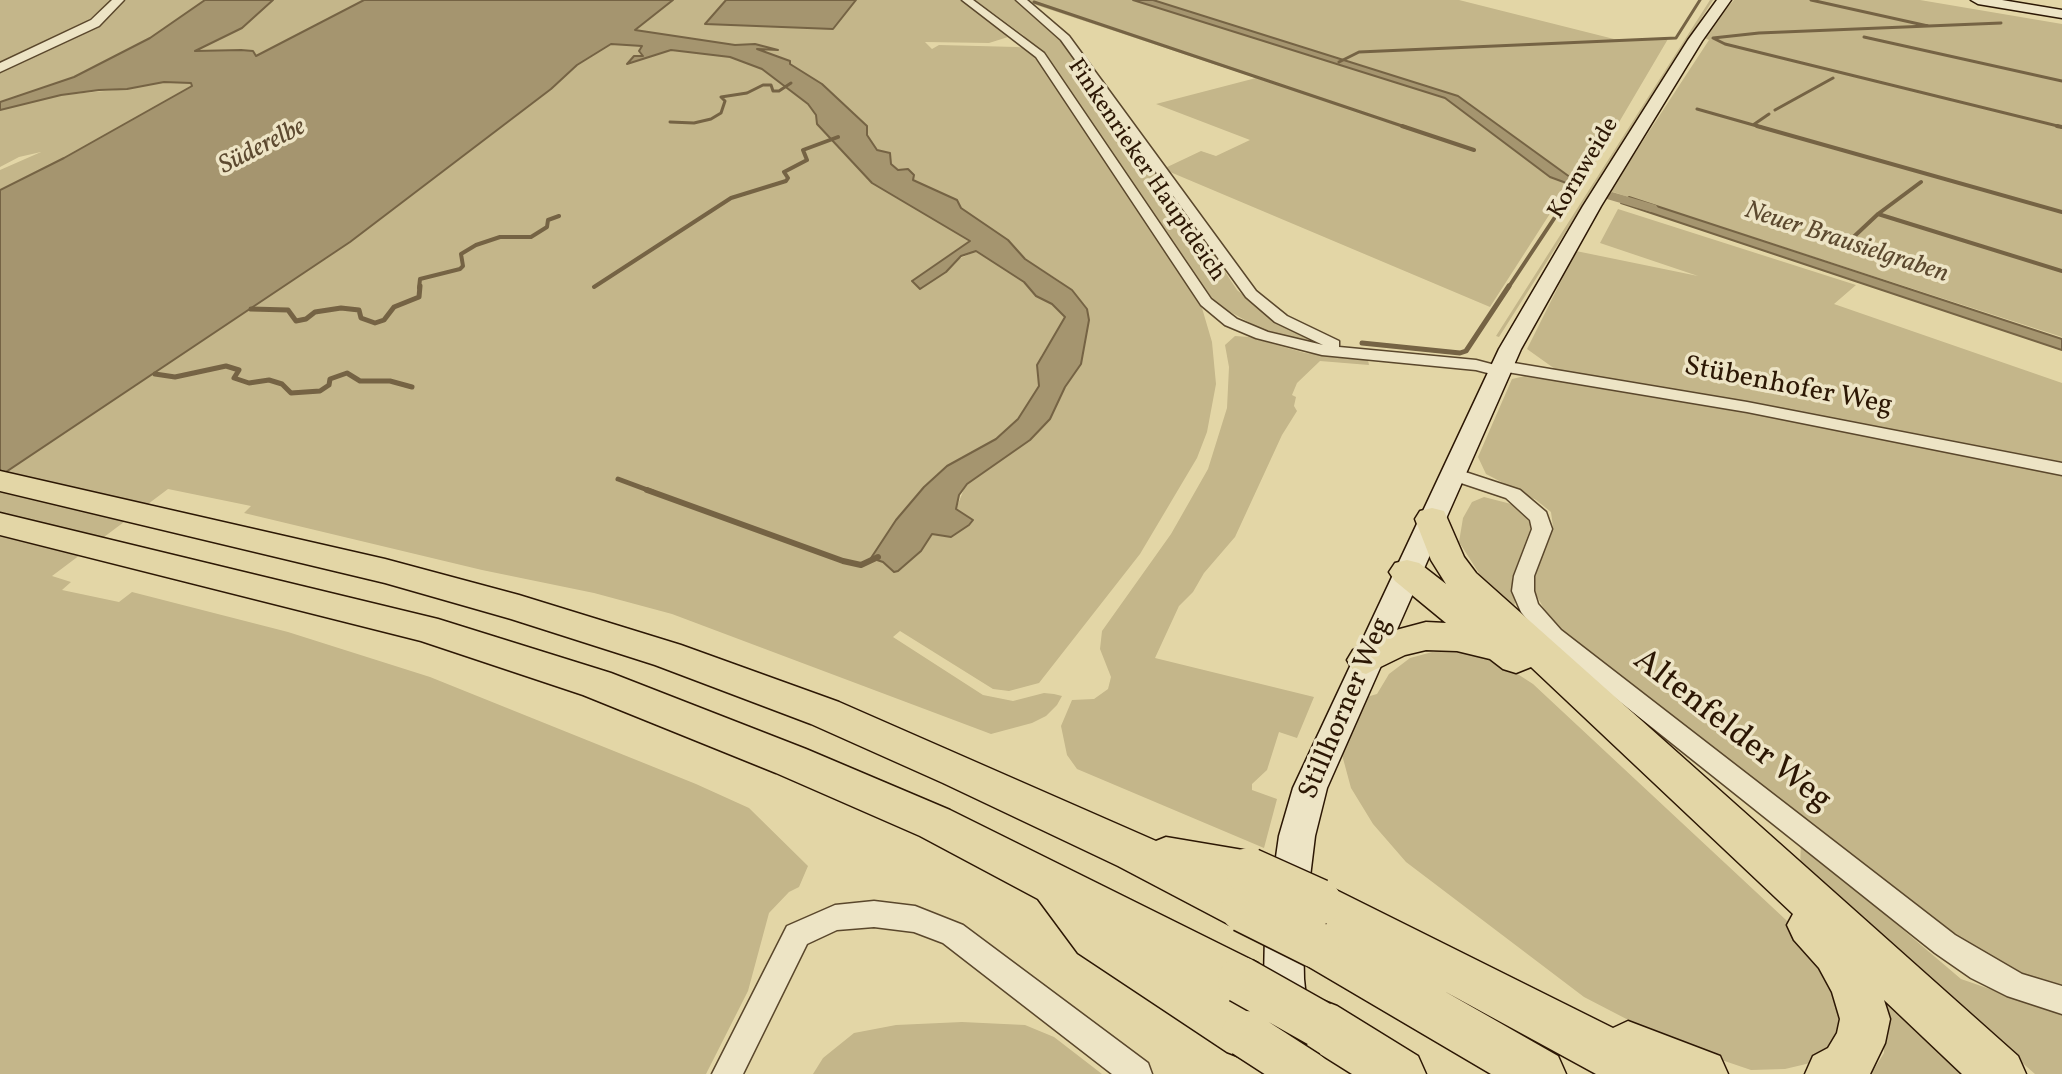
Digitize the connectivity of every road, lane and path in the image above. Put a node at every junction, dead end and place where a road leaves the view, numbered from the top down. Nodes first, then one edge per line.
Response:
1 (118, 0) edge
2 (967, 0) edge
3 (1021, 0) edge
4 (1978, 0) edge
5 (2008, 0) edge
6 (1721, 1) edge
7 (2062, 11) edge
8 (0, 68) edge
9 (1346, 353) junction
10 (1501, 368) junction
11 (2062, 469) edge
12 (1453, 474) junction
13 (0, 481) edge
14 (1432, 519) junction
15 (0, 524) edge
16 (1407, 572) junction
17 (1463, 582) junction
18 (1504, 649) junction
19 (1366, 660) junction
20 (1049, 880) junction
21 (1317, 924) junction
22 (2062, 1000) edge
23 (1528, 1009) junction
24 (727, 1074) edge
25 (1137, 1074) edge
26 (1293, 1074) edge
27 (1307, 1074) edge
28 (1400, 1074) edge
29 (1540, 1074) edge
30 (1647, 1074) edge
31 (1702, 1074) edge
32 (1831, 1074) edge
33 (2000, 1074) edge

1 - 8 street
2 - 9 street, Finkenrieker Hauptdeich
3 - 9 street, Finkenrieker Hauptdeich
4 - 7 main road
5 - 7 main road
6 - 10 main road, Kornweide
9 - 10 street, Finkenrieker Hauptdeich
10 - 11 street, Stübenhofer Weg
10 - 12 main road, Stillhorner Weg
12 - 14 main road, Stillhorner Weg
12 - 22 street, Altenfelder Weg
13 - 21 highway, bridge
14 - 16 main road, Stillhorner Weg
14 - 17 highway
15 - 20 highway
16 - 17 highway
16 - 18 highway
16 - 19 main road, Stillhorner Weg
17 - 33 highway
18 - 19 highway
18 - 32 highway
19 - 26 main road, Stillhorner Weg
20 - 27 highway, bridge
20 - 28 highway, bridge
21 - 23 highway
21 - 29 highway
23 - 30 highway
23 - 31 highway
24 - 25 street

